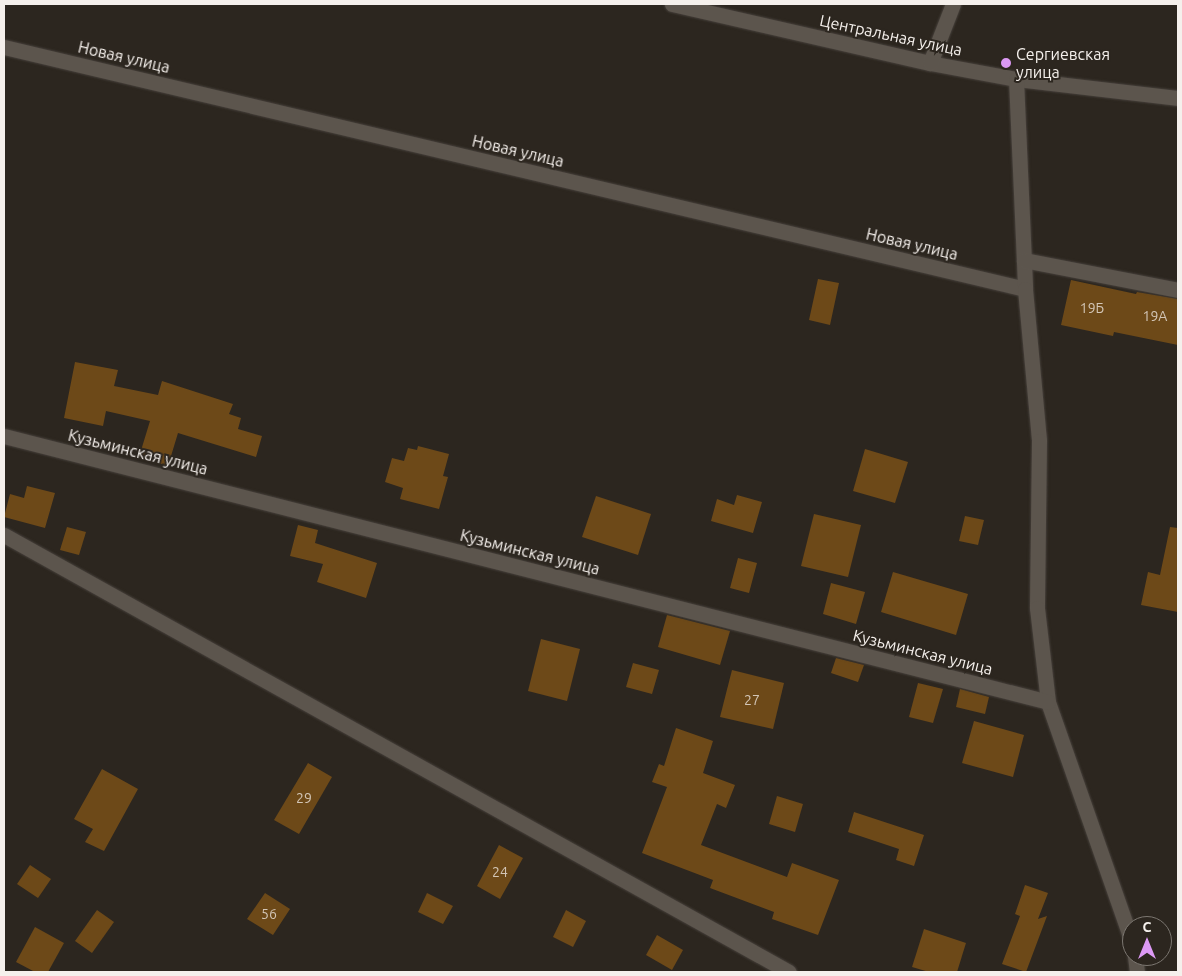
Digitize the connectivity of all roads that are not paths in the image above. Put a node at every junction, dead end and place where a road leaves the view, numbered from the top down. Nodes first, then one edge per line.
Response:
1 (672, 4) edge
2 (953, 4) edge
3 (4, 47) edge
4 (930, 63) junction
5 (1016, 79) junction
6 (1178, 98) edge
7 (1024, 260) junction
8 (1025, 289) junction
9 (1178, 290) edge
10 (4, 436) edge
11 (4, 535) edge
12 (1048, 702) junction
13 (1123, 916) edge
14 (789, 972) edge

1 - 4 street, Центральная улица
2 - 4 street
3 - 8 street, Новая улица
4 - 5 street, Центральная улица
5 - 6 street, Центральная улица
5 - 7 street
7 - 8 street
7 - 9 street
8 - 12 street
10 - 12 street, Кузьминская улица
11 - 14 street
12 - 13 street

